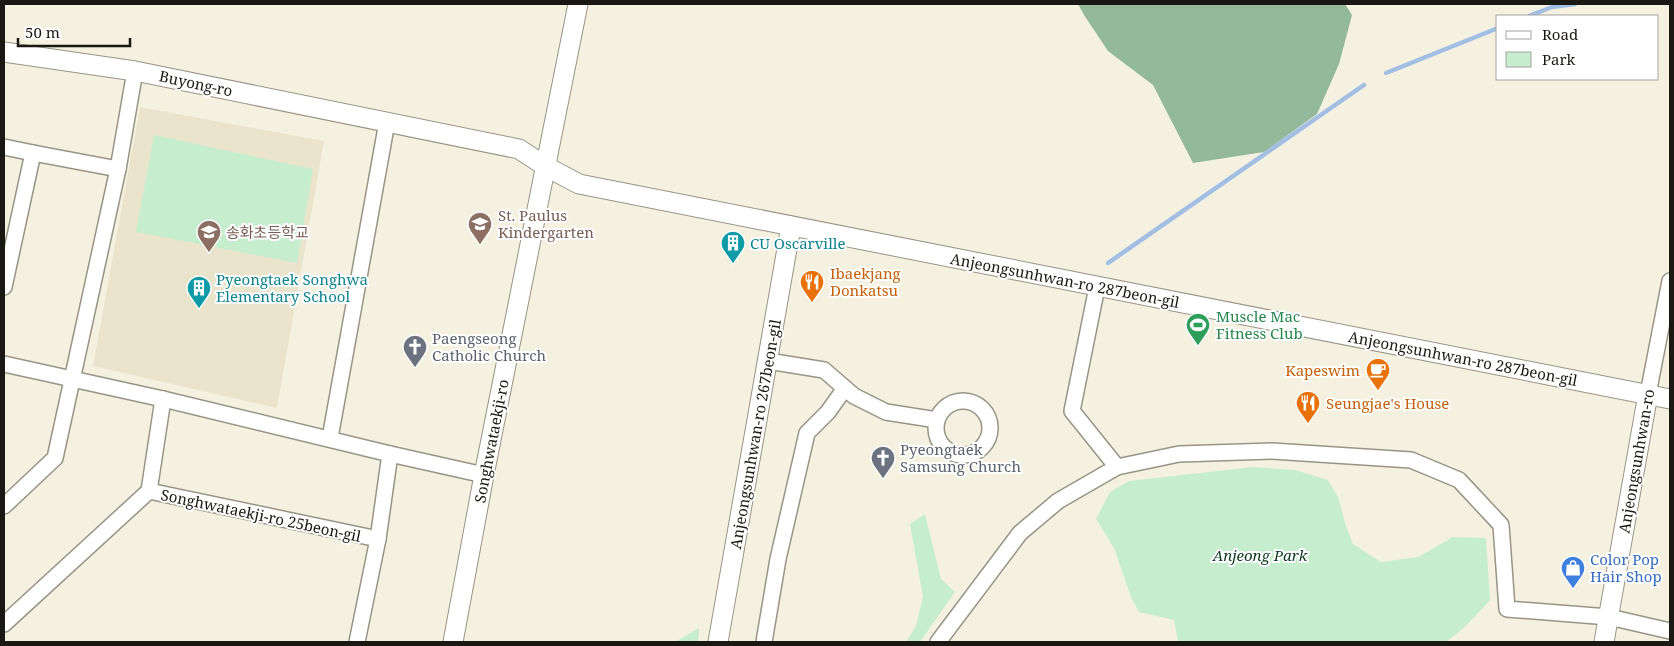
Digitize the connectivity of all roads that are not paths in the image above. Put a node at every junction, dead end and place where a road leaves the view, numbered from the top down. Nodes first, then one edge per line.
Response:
1 (578, 4) edge
2 (4, 52) edge
3 (135, 71) junction
4 (387, 122) junction
5 (4, 147) edge
6 (33, 153) junction
7 (545, 166) junction
8 (118, 169) junction
9 (791, 226) junction
10 (1670, 281) edge
11 (4, 287) edge
12 (1097, 287) junction
13 (768, 361) junction
14 (4, 364) edge
15 (71, 379) junction
16 (845, 388) junction
17 (1648, 394) junction
18 (163, 399) junction
19 (1670, 399) edge
20 (937, 420) dead end
21 (330, 438) junction
22 (390, 454) junction
23 (1117, 467) junction
24 (484, 474) junction
25 (149, 491) junction
26 (4, 506) edge
27 (378, 539) junction
28 (1609, 617) junction
29 (4, 624) edge
30 (1670, 631) edge
31 (357, 642) edge
32 (453, 642) edge
33 (718, 642) edge
34 (764, 642) edge
35 (938, 642) edge
36 (1604, 642) edge

1 - 7 street, Songhwataekji-ro
2 - 3 street, Buyong-ro
3 - 4 street, Buyong-ro
3 - 8 street
4 - 7 street, Buyong-ro
4 - 21 street
5 - 6 street
6 - 8 street
6 - 11 street
7 - 9 street, Anjeongsunhwan-ro 287beon-gil
7 - 24 street, Songhwataekji-ro
8 - 15 street
9 - 12 street, Anjeongsunhwan-ro 287beon-gil
9 - 13 street, Anjeongsunhwan-ro 267beon-gil
10 - 17 street, Anjeongsunhwan-ro
12 - 17 street, Anjeongsunhwan-ro 287beon-gil
12 - 23 street
13 - 16 street
13 - 33 street, Anjeongsunhwan-ro 267beon-gil
14 - 15 street
15 - 18 street
15 - 26 street
16 - 20 street
16 - 34 street
17 - 19 street, Anjeongsunhwan-ro 287beon-gil
17 - 28 street, Anjeongsunhwan-ro
18 - 21 street
18 - 25 street, Songhwataekji-ro 25beon-gil
21 - 22 street
22 - 24 street
22 - 27 street, Songhwataekji-ro 25beon-gil
23 - 28 street
23 - 35 street
24 - 32 street, Songhwataekji-ro
25 - 27 street, Songhwataekji-ro 25beon-gil
25 - 29 street, Songhwataekji-ro 25beon-gil
27 - 31 street
28 - 30 street
28 - 36 street, Anjeongsunhwan-ro

